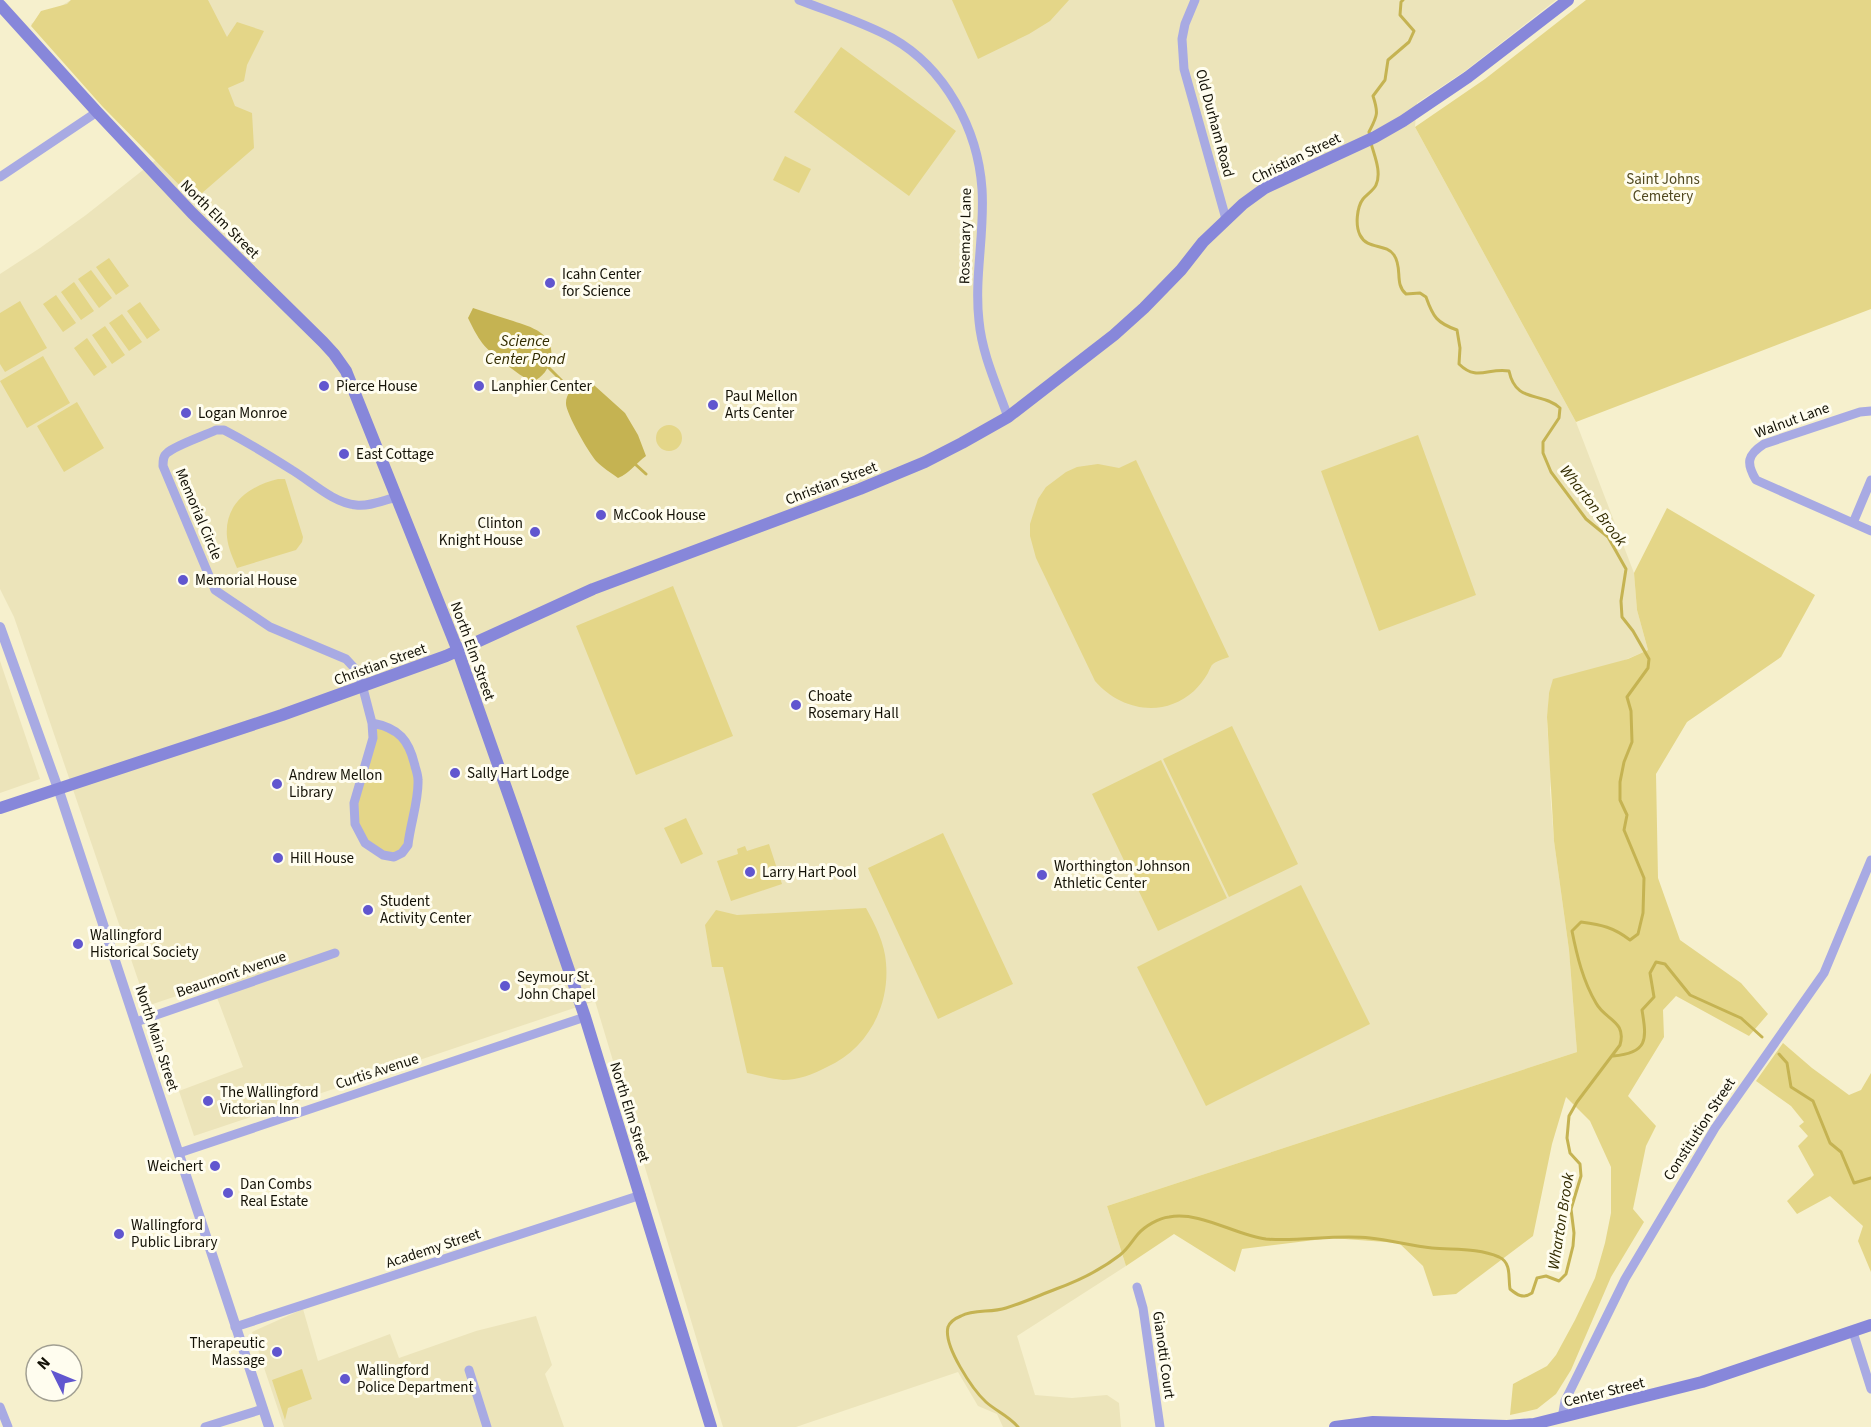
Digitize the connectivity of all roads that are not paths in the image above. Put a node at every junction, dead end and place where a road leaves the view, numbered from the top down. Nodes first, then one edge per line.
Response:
1 (799, 0) edge
2 (1195, 0) edge
3 (1568, 0) edge
4 (0, 5) edge
5 (97, 112) junction
6 (0, 177) edge
7 (1226, 219) junction
8 (1871, 411) edge
9 (1008, 417) junction
10 (1871, 480) edge
11 (397, 496) junction
12 (1853, 523) junction
13 (1871, 531) edge
14 (0, 627) edge
15 (458, 651) junction
16 (363, 686) junction
17 (372, 723) junction
18 (58, 789) junction
19 (0, 808) edge
20 (1871, 860) edge
21 (335, 953) dead end
22 (585, 1017) junction
23 (136, 1022) junction
24 (179, 1153) junction
25 (640, 1195) junction
26 (1137, 1287) dead end
27 (1871, 1325) edge
28 (235, 1327) junction
29 (1853, 1332) junction
30 (469, 1370) dead end
31 (1871, 1389) edge
32 (0, 1407) edge
33 (263, 1409) junction
34 (1562, 1418) junction
35 (1373, 1425) edge
36 (1534, 1425) edge
37 (8, 1427) edge
38 (205, 1427) edge
39 (269, 1427) edge
40 (487, 1427) edge
41 (711, 1427) edge
42 (1160, 1427) edge
43 (1335, 1427) edge

1 - 9 street, Rosemary Lane
2 - 7 street, Old Durham Road
3 - 7 main road, Christian Street
4 - 5 main road, North Elm Street
5 - 6 street
5 - 11 main road, North Elm Street
7 - 9 main road, Christian Street
8 - 12 street, Walnut Lane
9 - 15 main road, Christian Street
10 - 12 street
11 - 15 main road, North Elm Street
11 - 16 street, Memorial Circle
12 - 13 street, Walnut Lane
14 - 18 street, North Main Street
15 - 16 main road, Christian Street
15 - 22 main road, North Elm Street
16 - 17 street
16 - 18 main road, Christian Street
17 - 17 street
18 - 19 main road, Christian Street
18 - 23 street, North Main Street
20 - 34 street, Constitution Street
21 - 23 street, Beaumont Avenue
22 - 24 street, Curtis Avenue
22 - 25 main road, North Elm Street
23 - 24 street, North Main Street
24 - 28 street, North Main Street
25 - 28 street, Academy Street
25 - 41 main road, North Elm Street
26 - 42 street, Gianotti Court
27 - 29 main road, Center Street
28 - 33 street, North Main Street
29 - 31 street
29 - 34 main road, Center Street
30 - 40 street
32 - 37 street
33 - 38 street
33 - 39 street, North Main Street
34 - 36 main road, Center Street
35 - 36 main road, Center Street
35 - 43 main road, Center Street

